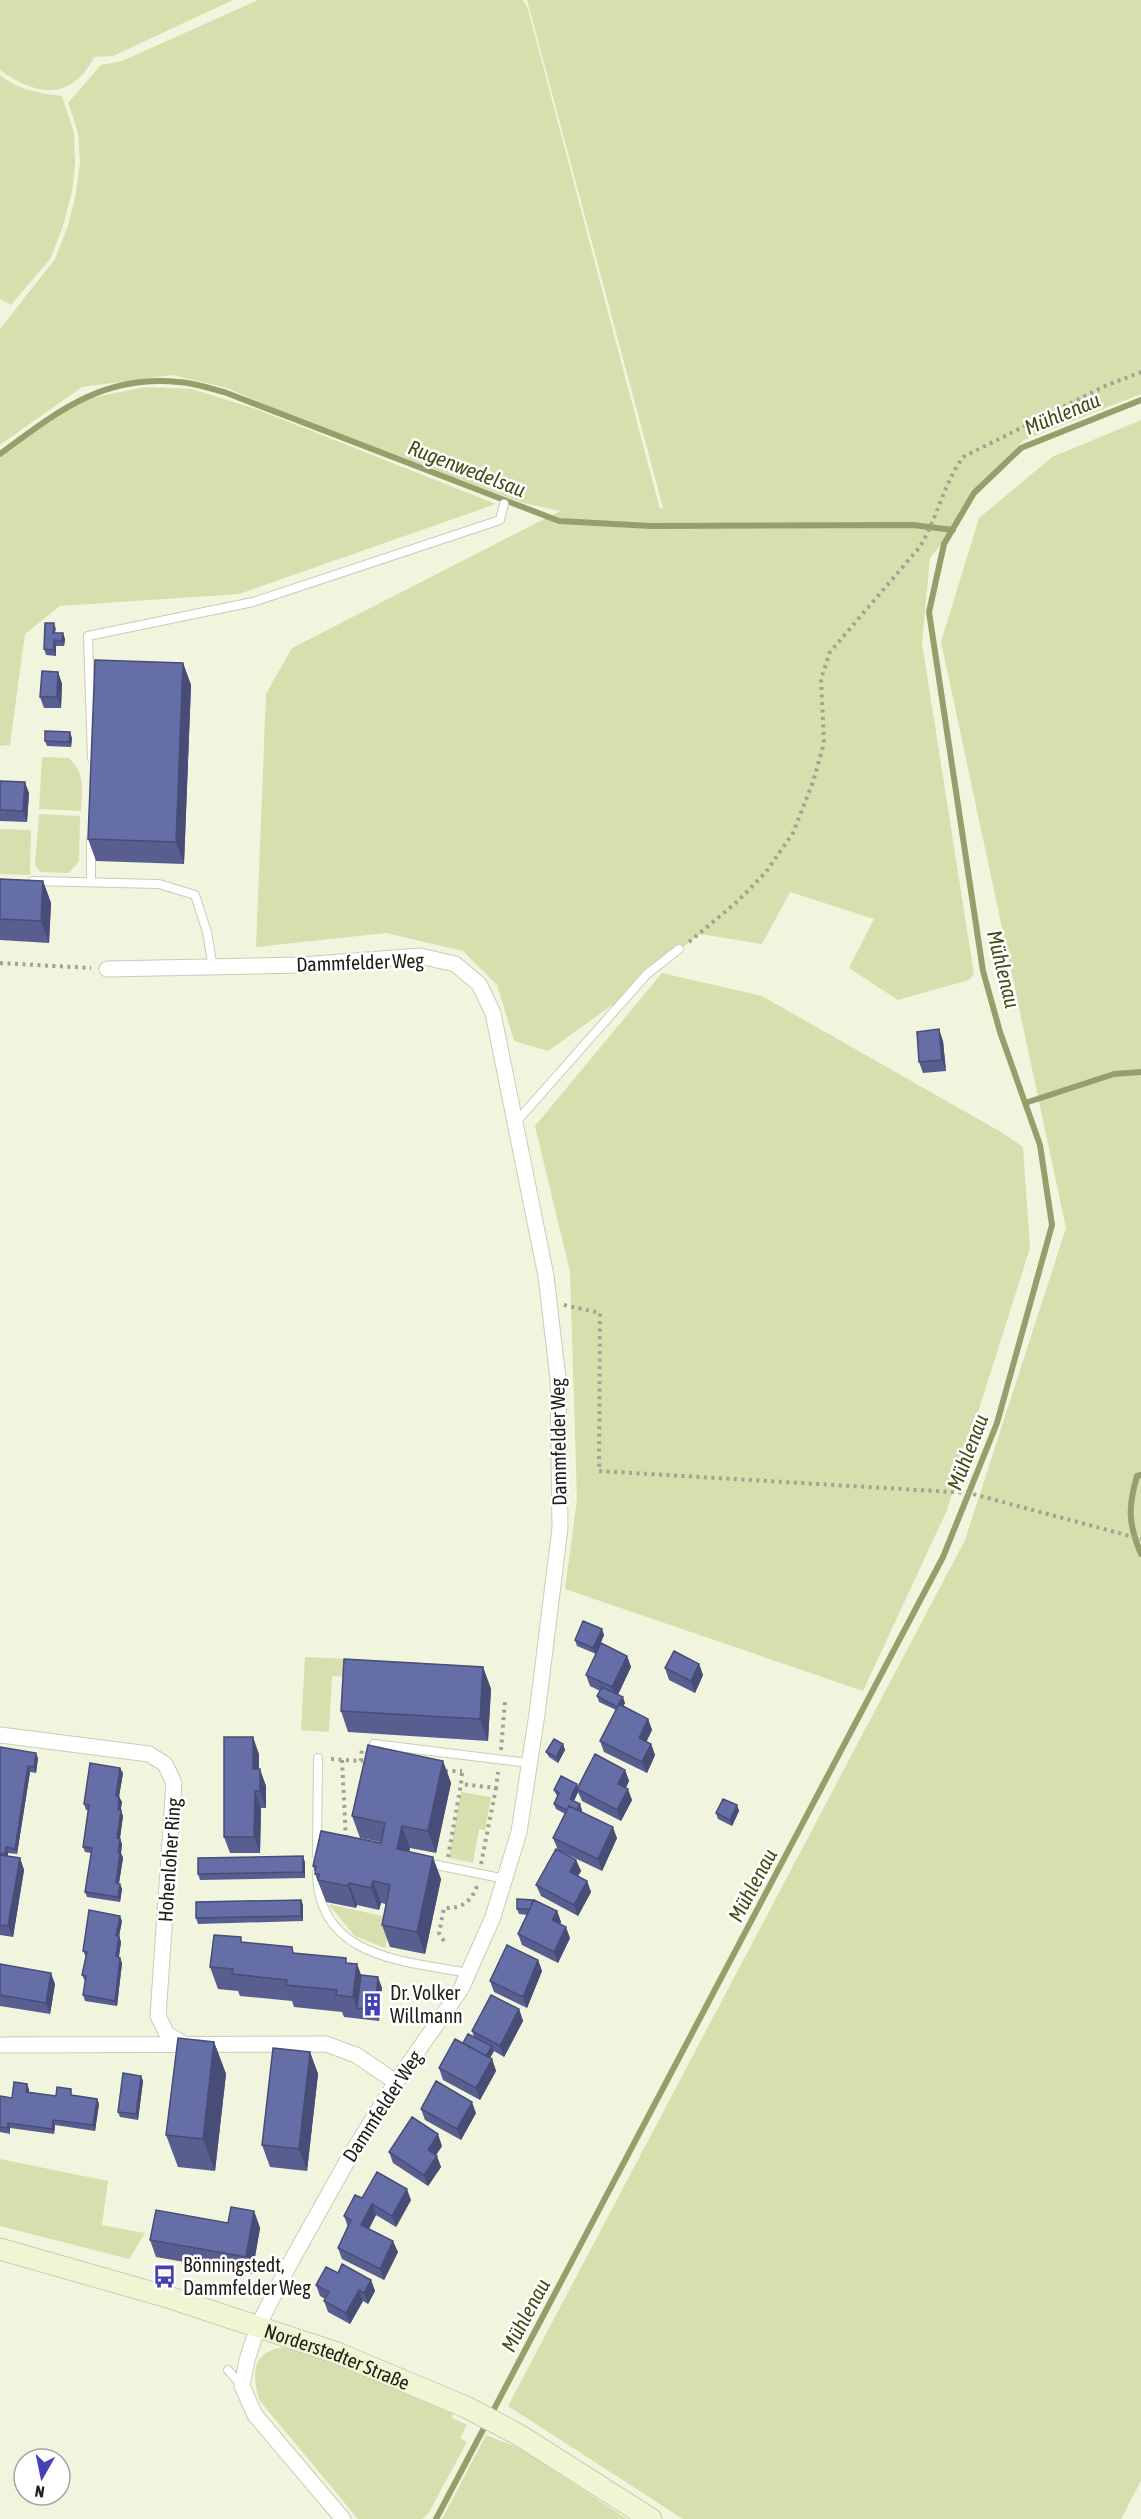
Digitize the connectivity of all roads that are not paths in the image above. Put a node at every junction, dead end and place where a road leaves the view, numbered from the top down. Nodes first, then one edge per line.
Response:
1 (504, 504) dead end
2 (92, 763) edge
3 (92, 834) edge
4 (23, 881) edge
5 (91, 882) junction
6 (679, 949) road end
7 (213, 968) junction
8 (106, 969) road end
9 (516, 1122) junction
10 (0, 1735) edge
11 (374, 1744) edge
12 (318, 1758) road end
13 (529, 1762) junction
14 (416, 1860) edge
15 (505, 1879) junction
16 (468, 1973) junction
17 (184, 2044) junction
18 (0, 2045) edge
19 (396, 2082) junction
20 (0, 2249) edge
21 (258, 2326) junction
22 (228, 2370) dead end
23 (242, 2386) junction
24 (343, 2519) edge
25 (651, 2519) edge

1 - 2 lane
3 - 5 lane
4 - 5 lane
5 - 7 lane
6 - 9 lane
7 - 8 street, Dammfelder Weg
7 - 9 street, Dammfelder Weg
9 - 13 street, Dammfelder Weg
10 - 17 street, Hohenloher Ring
11 - 13 lane
12 - 16 lane
13 - 15 street, Dammfelder Weg
14 - 15 lane
15 - 16 street, Dammfelder Weg
16 - 19 street, Dammfelder Weg
17 - 18 street
17 - 19 street
19 - 21 street, Dammfelder Weg
20 - 21 main road, Norderstedter Straße
21 - 23 street, Dammfelder Weg
21 - 25 main road, Norderstedter Straße
22 - 23 lane
23 - 24 street

